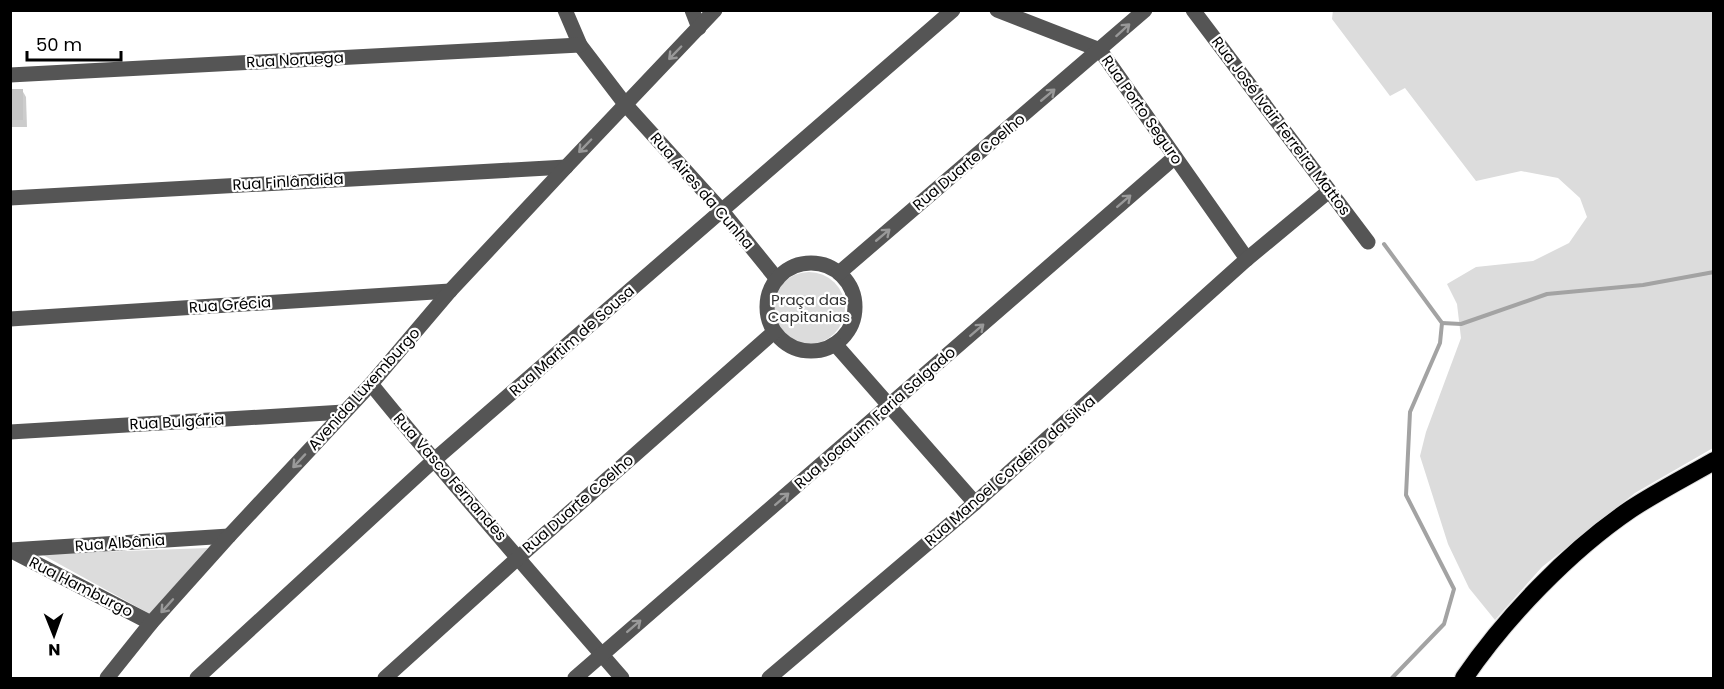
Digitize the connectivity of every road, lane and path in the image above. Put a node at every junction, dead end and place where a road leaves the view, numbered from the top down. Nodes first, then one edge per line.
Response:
1 (565, 10) edge
2 (692, 10) edge
3 (715, 10) edge
4 (952, 10) edge
5 (997, 10) edge
6 (1145, 10) edge
7 (1193, 10) edge
8 (699, 28) junction
9 (580, 45) junction
10 (1100, 50) junction
11 (10, 75) edge
12 (625, 104) junction
13 (1175, 157) junction
14 (566, 166) junction
15 (1329, 191) junction
16 (10, 198) edge
17 (722, 211) junction
18 (1368, 242) dead end
19 (1247, 259) junction
20 (839, 273) junction
21 (777, 279) junction
22 (450, 291) junction
23 (10, 320) edge
24 (774, 332) junction
25 (835, 344) junction
26 (371, 384) junction
27 (890, 406) junction
28 (344, 412) junction
29 (10, 432) edge
30 (1713, 460) edge
31 (434, 461) junction
32 (975, 503) junction
33 (229, 536) junction
34 (10, 550) edge
35 (519, 557) junction
36 (152, 623) junction
37 (602, 654) junction
38 (107, 678) edge
39 (197, 678) edge
40 (385, 678) edge
41 (575, 678) edge
42 (622, 678) edge
43 (769, 678) edge
44 (1464, 678) edge

1 - 9 street, Rua Aires da Cunha
2 - 8 street
3 - 8 street, Avenida Luxemburgo
4 - 17 street, Rua Martim de Sousa
5 - 10 street, Rua Porto Seguro
10 -> 6 street, Rua Duarte Coelho
7 - 15 street, Rua José Ivair Ferreira Mattos
8 -> 12 street, Avenida Luxemburgo
9 - 11 street, Rua Noruega
9 - 12 street, Rua Aires da Cunha
10 - 13 street, Rua Porto Seguro
20 -> 10 street, Rua Duarte Coelho
12 -> 14 street, Avenida Luxemburgo
12 - 17 street, Rua Aires da Cunha
13 - 19 street, Rua Porto Seguro
27 -> 13 street, Rua Joaquim Faria Salgado
14 - 16 street, Rua Finlândida
14 - 22 street, Avenida Luxemburgo
15 - 18 street, Rua José Ivair Ferreira Mattos
15 - 19 street, Rua Manoel Cordeiro da Silva
17 - 21 street, Rua Aires da Cunha
17 - 31 street, Rua Martim de Sousa
19 - 32 street, Rua Manoel Cordeiro da Silva
20 - 21 street
20 - 25 street
21 - 24 street
22 - 23 street, Rua Grécia
22 - 26 street, Avenida Luxemburgo
24 - 25 street
24 - 35 street, Rua Duarte Coelho
25 - 27 street
26 - 28 street, Avenida Luxemburgo
26 - 31 street, Rua Vasco Fernandes
27 - 32 street
37 -> 27 street, Rua Joaquim Faria Salgado
28 - 29 street, Rua Bulgária
28 -> 33 street, Avenida Luxemburgo
30 - 44 highway
31 - 35 street, Rua Vasco Fernandes
31 - 39 street, Rua Martim de Sousa
32 - 43 street, Rua Manoel Cordeiro da Silva
33 - 34 street, Rua Albânia
33 -> 36 street, Avenida Luxemburgo
34 - 36 street, Rua Hamburgo
35 - 37 street, Rua Vasco Fernandes
35 - 40 street, Rua Duarte Coelho
36 - 38 street, Avenida Luxemburgo
37 - 41 street, Rua Joaquim Faria Salgado
37 - 42 street, Rua Vasco Fernandes

